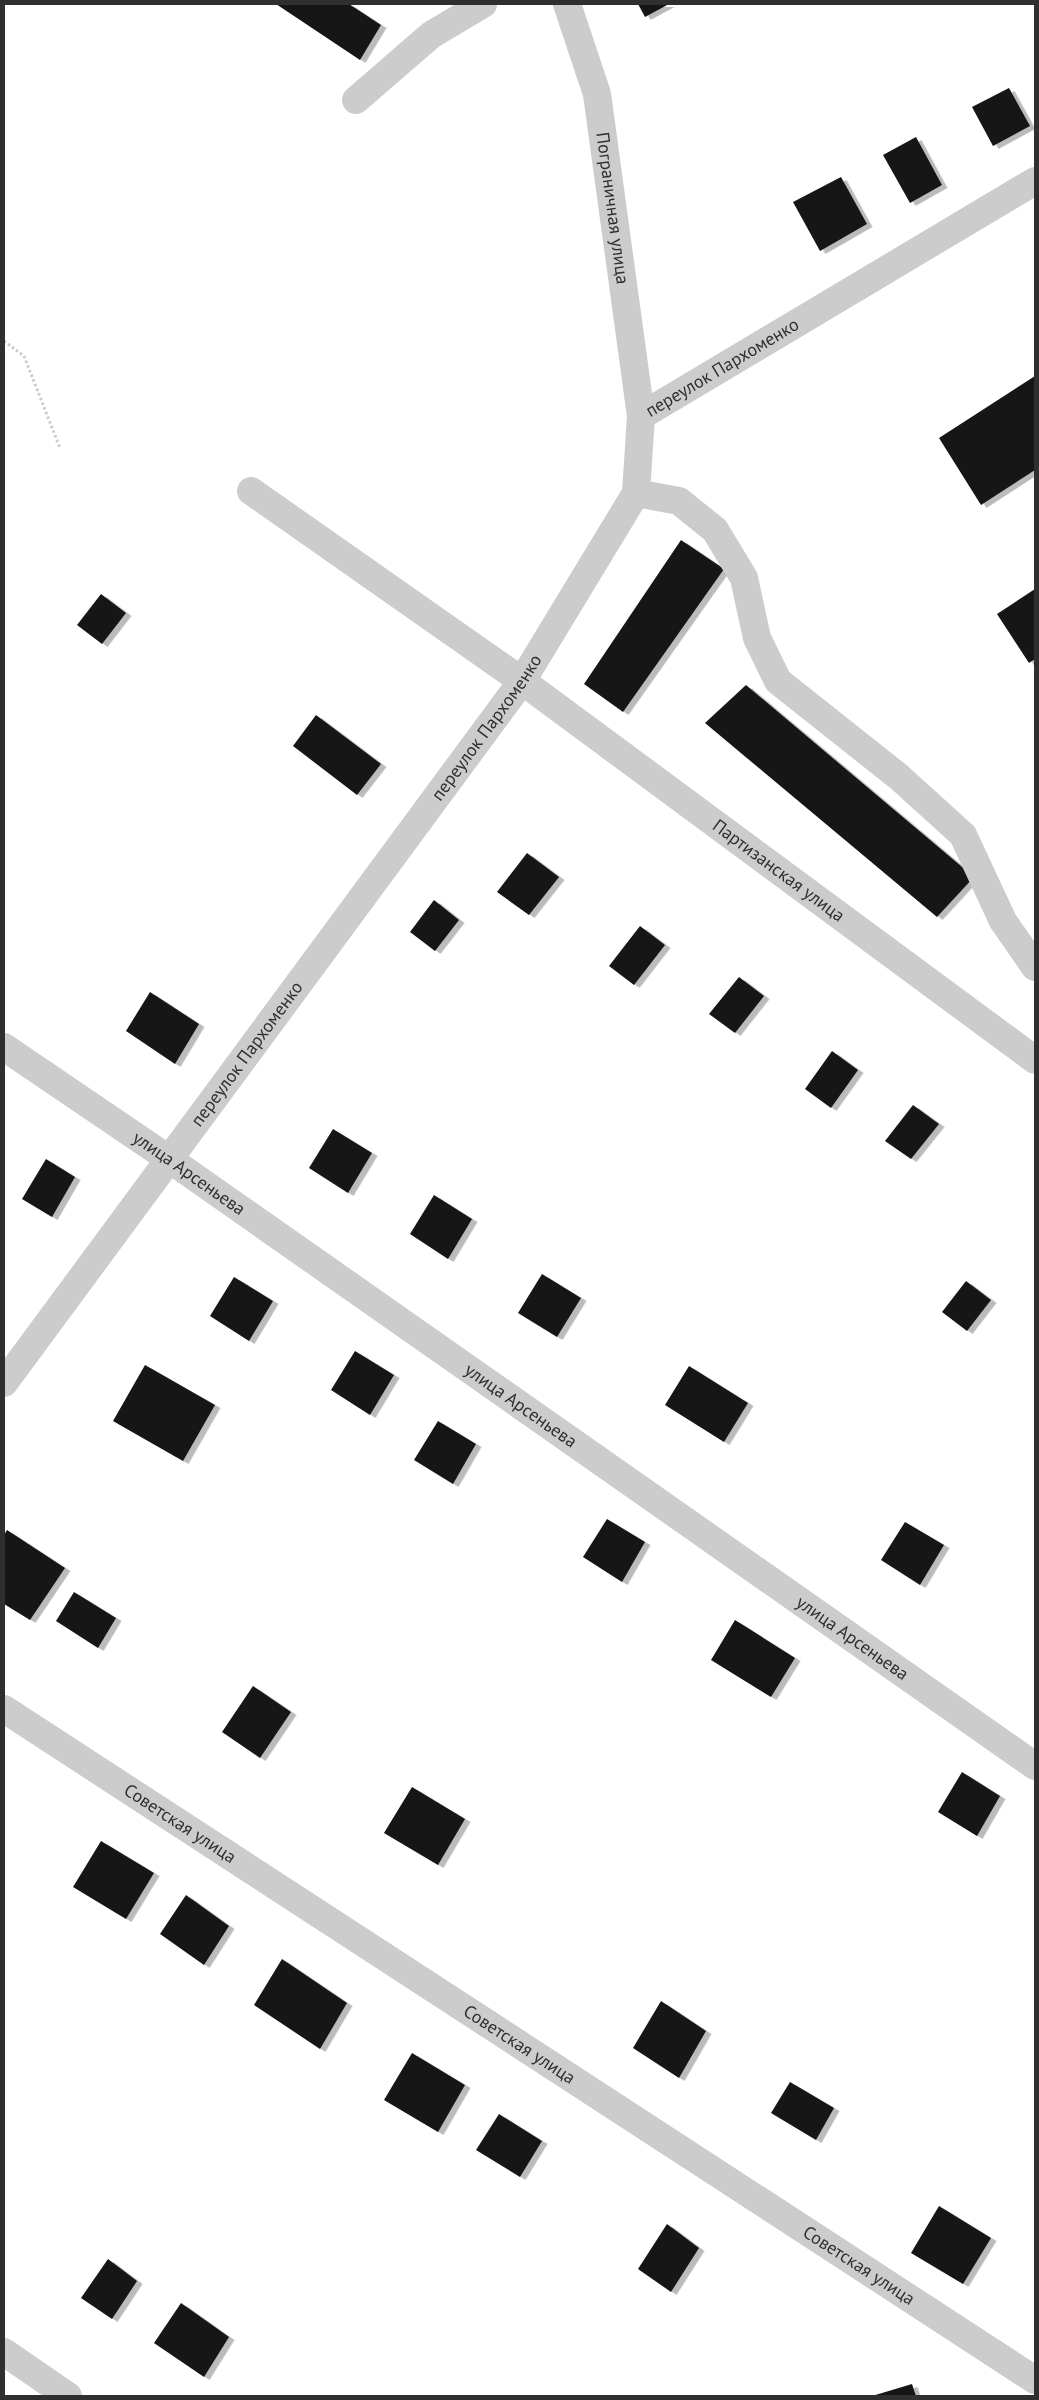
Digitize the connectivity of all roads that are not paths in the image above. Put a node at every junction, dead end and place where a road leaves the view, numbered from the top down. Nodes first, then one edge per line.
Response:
1 (483, 4) edge
2 (566, 4) edge
3 (356, 100) dead end
4 (1035, 181) edge
5 (641, 416) junction
6 (251, 491) dead end
7 (636, 493) junction
8 (522, 681) junction
9 (1035, 967) edge
10 (4, 1047) edge
11 (1035, 1060) edge
12 (169, 1159) junction
13 (4, 1384) edge
14 (4, 1709) edge
15 (1035, 1766) edge
16 (4, 2352) edge
17 (1035, 2380) edge
18 (68, 2396) edge

1 - 3 street
2 - 5 street, Пограничная улица
4 - 5 street, переулок Пархоменко
5 - 7 street, переулок Пархоменко
6 - 8 street, Партизанская улица
7 - 8 street, переулок Пархоменко
7 - 9 street
8 - 11 street, Партизанская улица
8 - 12 street, переулок Пархоменко
10 - 12 street, улица Арсеньева
12 - 13 street, переулок Пархоменко
12 - 15 street, улица Арсеньева
14 - 17 street, Советская улица
16 - 18 street

